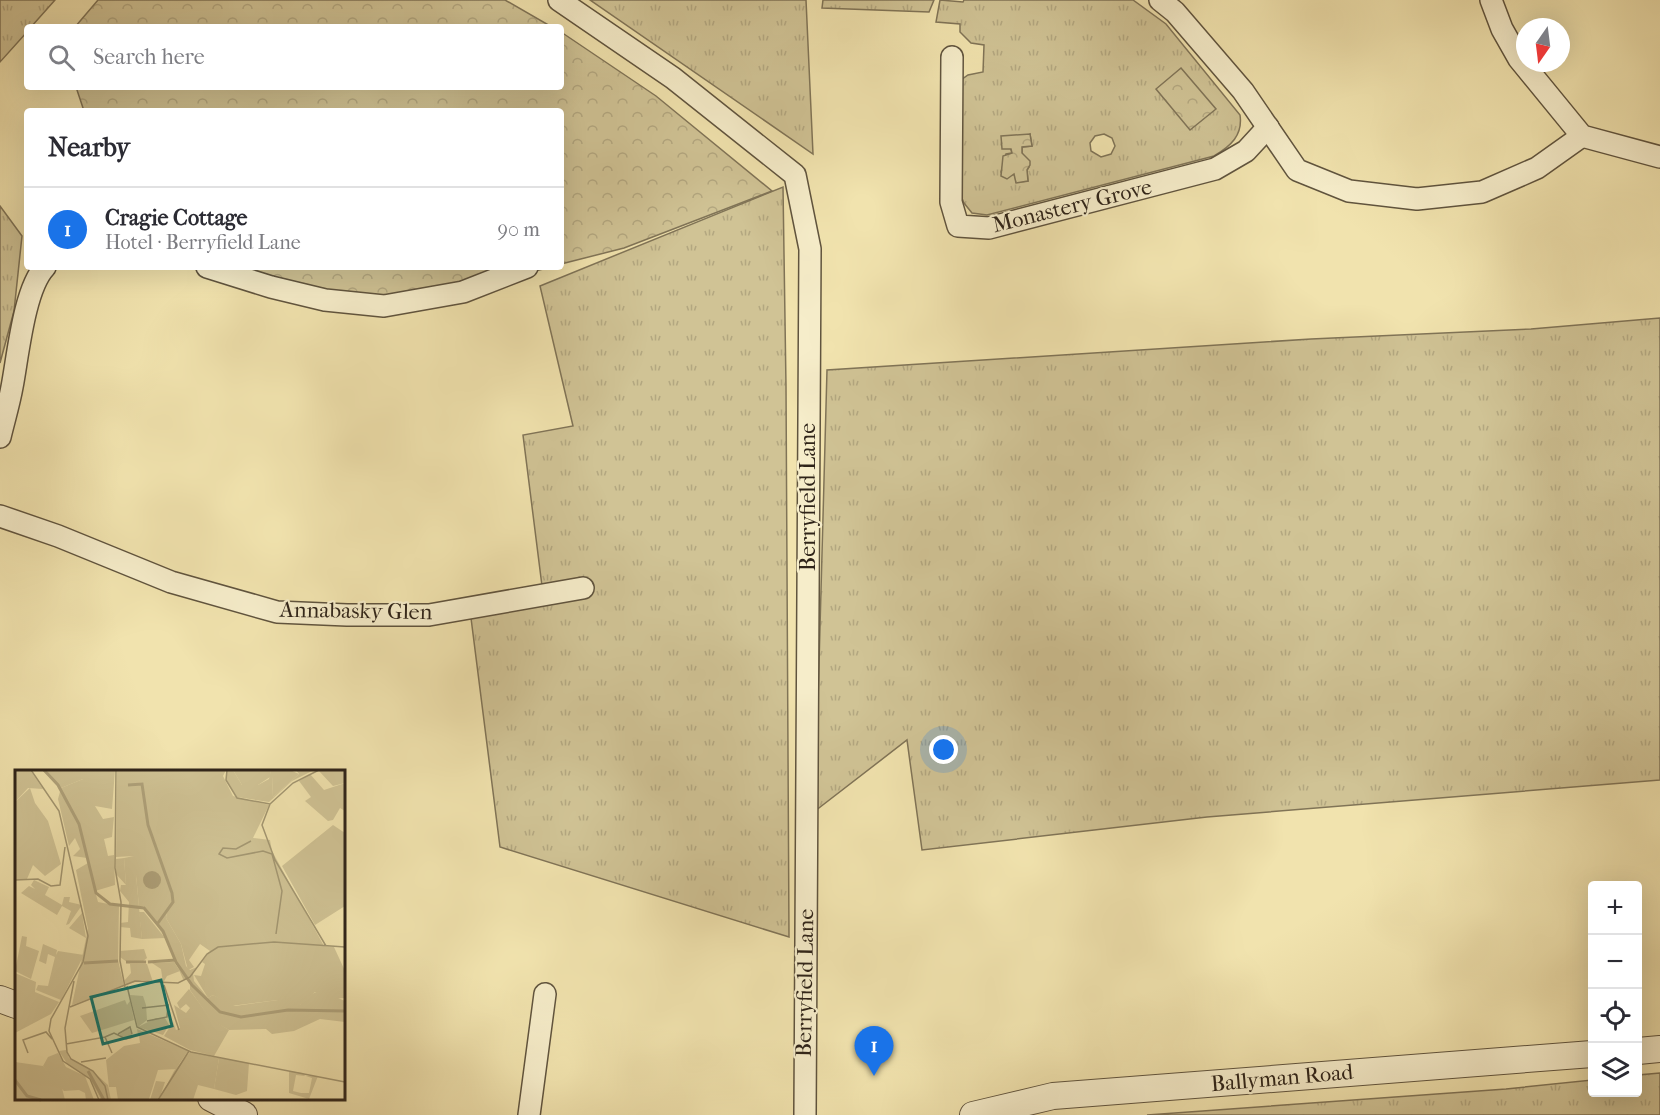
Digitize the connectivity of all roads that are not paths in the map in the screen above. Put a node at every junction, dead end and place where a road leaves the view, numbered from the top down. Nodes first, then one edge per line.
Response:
1 (559, 0) edge
2 (1160, 0) edge
3 (1491, 0) edge
4 (952, 57) dead end
5 (1268, 128) junction
6 (1582, 136) junction
7 (1660, 157) edge
8 (43, 270) edge
9 (217, 270) edge
10 (518, 270) edge
11 (0, 437) edge
12 (0, 516) edge
13 (583, 588) dead end
14 (545, 994) dead end
15 (0, 999) edge
16 (15, 1005) edge
17 (1660, 1049) edge
18 (1642, 1051) edge
19 (1588, 1054) edge
20 (215, 1100) edge
21 (244, 1115) edge
22 (529, 1115) edge
23 (805, 1115) edge
24 (973, 1115) edge

1 - 23 street, Berryfield Lane
2 - 5 street
3 - 6 street
4 - 5 street, Monastery Grove
5 - 6 street
6 - 7 street
8 - 11 street
9 - 10 street
12 - 13 street, Annabasky Glen
14 - 22 street
15 - 16 street
17 - 18 street
19 - 24 street, Ballyman Road
20 - 21 street

